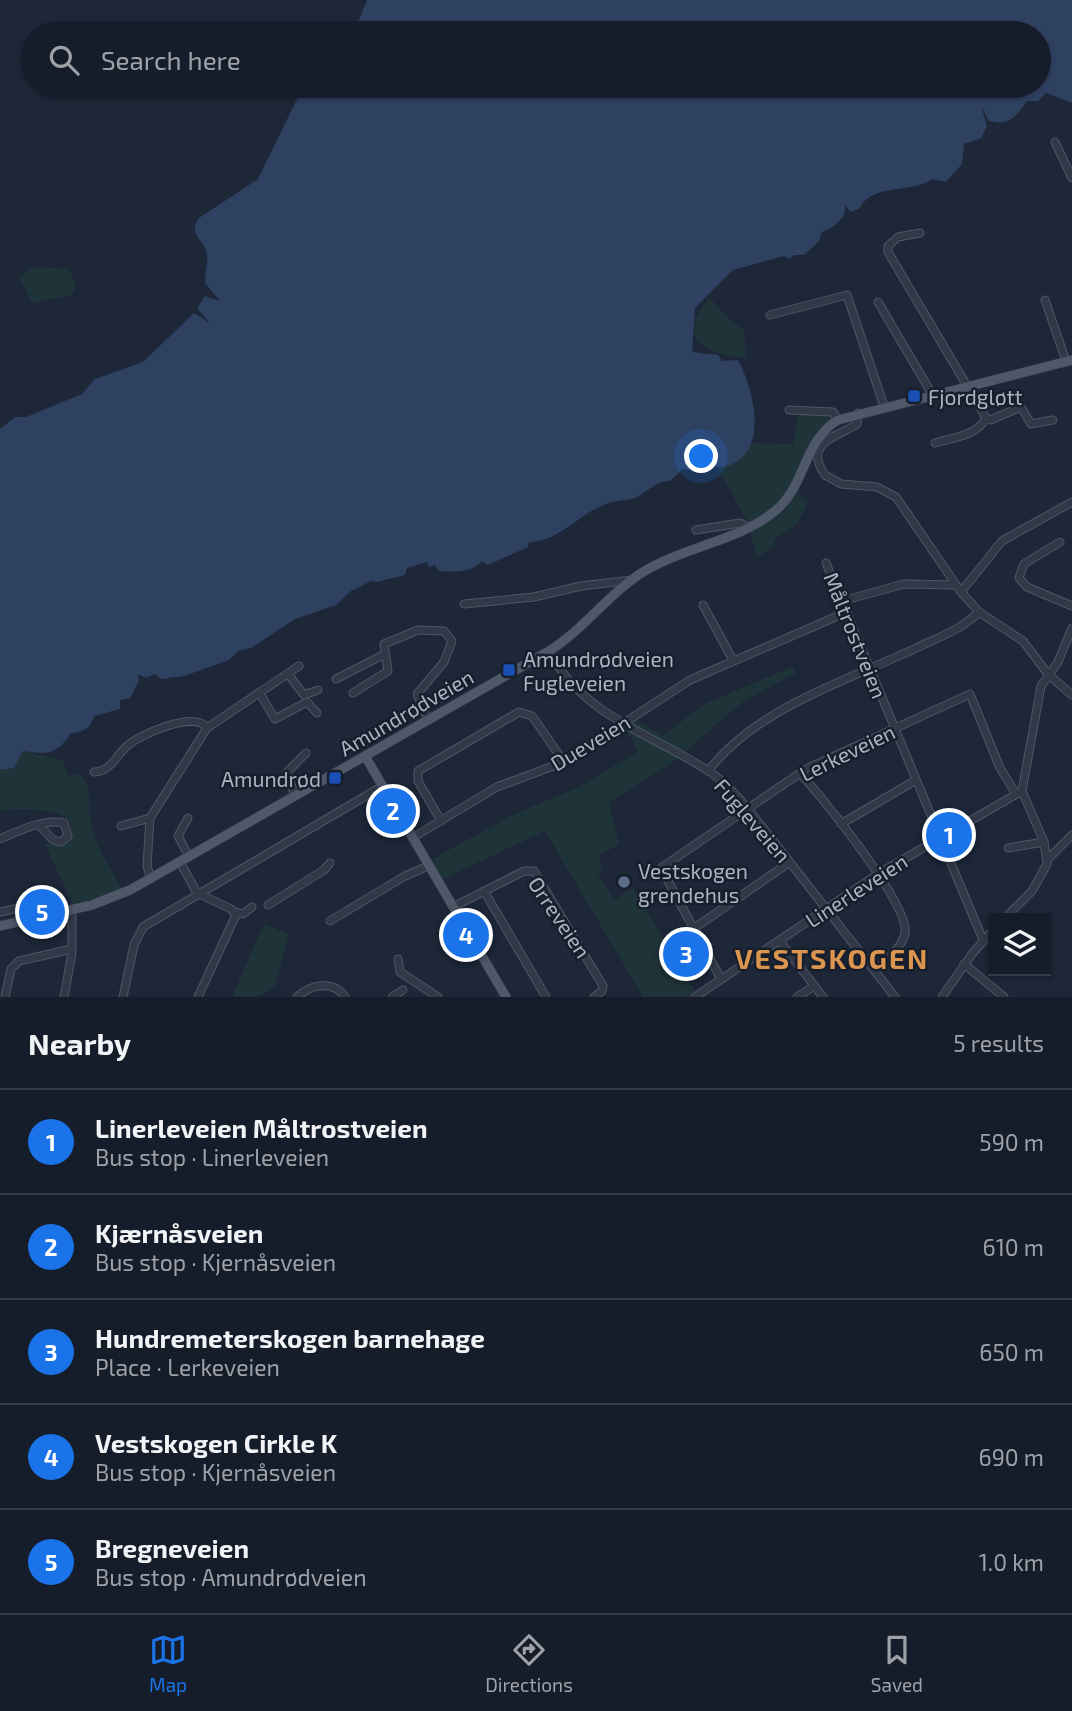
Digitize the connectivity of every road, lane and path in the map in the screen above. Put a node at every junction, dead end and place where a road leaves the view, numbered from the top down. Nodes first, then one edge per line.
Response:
1 (1055, 142) dead end
2 (1072, 178) edge
3 (920, 233) dead end
4 (1045, 300) dead end
5 (878, 302) dead end
6 (770, 315) dead end
7 (1069, 361) edge
8 (967, 385) junction
9 (932, 394) junction
10 (884, 406) junction
11 (789, 410) dead end
12 (858, 413) junction
13 (986, 418) junction
14 (838, 420) junction
15 (1053, 421) dead end
16 (935, 443) dead end
17 (1072, 502) edge
18 (747, 527) junction
19 (696, 530) dead end
20 (1060, 542) dead end
21 (826, 563) dead end
22 (632, 580) junction
23 (958, 589) junction
24 (842, 601) junction
25 (464, 604) dead end
26 (704, 605) dead end
27 (1072, 606) edge
28 (846, 612) junction
29 (979, 612) junction
30 (1072, 628) edge
31 (549, 650) junction
32 (385, 654) junction
33 (733, 660) junction
34 (299, 666) dead end
35 (870, 669) junction
36 (288, 674) junction
37 (1048, 674) junction
38 (336, 679) dead end
39 (318, 690) dead end
40 (259, 692) junction
41 (353, 693) dead end
42 (1072, 695) edge
43 (317, 713) dead end
44 (428, 720) junction
45 (620, 724) junction
46 (207, 728) junction
47 (895, 728) junction
48 (306, 753) dead end
49 (365, 757) junction
50 (565, 762) junction
51 (708, 771) junction
52 (94, 772) dead end
53 (800, 773) junction
54 (916, 779) junction
55 (1023, 781) junction
56 (1011, 785) junction
57 (381, 786) junction
58 (1019, 792) junction
59 (296, 796) junction
60 (749, 810) junction
61 (150, 818) junction
62 (188, 818) dead end
63 (441, 821) junction
64 (841, 824) junction
65 (39, 825) dead end
66 (121, 826) dead end
67 (1072, 835) edge
68 (940, 837) junction
69 (412, 838) junction
70 (0, 839) edge
71 (1044, 842) junction
72 (1008, 848) dead end
73 (189, 857) junction
74 (1048, 859) junction
75 (180, 862) junction
76 (790, 862) junction
77 (330, 863) dead end
78 (428, 866) junction
79 (878, 874) junction
80 (151, 879) junction
81 (484, 891) junction
82 (197, 893) junction
83 (47, 902) dead end
84 (268, 905) dead end
85 (23, 907) junction
86 (252, 907) dead end
87 (453, 907) junction
88 (827, 909) junction
89 (72, 910) junction
90 (0, 912) edge
91 (236, 912) junction
92 (1010, 913) edge
93 (27, 920) junction
94 (330, 920) dead end
95 (0, 926) edge
96 (693, 929) junction
97 (988, 935) edge
98 (779, 940) junction
99 (983, 940) junction
100 (72, 949) junction
101 (398, 959) dead end
102 (964, 964) junction
103 (875, 970) junction
104 (721, 979) junction
105 (814, 986) junction
106 (402, 990) dead end
107 (310, 995) edge
108 (501, 995) edge
109 (893, 996) edge
110 (5, 997) edge
111 (64, 997) edge
112 (123, 997) edge
113 (198, 997) edge
114 (297, 997) edge
115 (345, 997) edge
116 (392, 997) edge
117 (438, 997) edge
118 (546, 997) edge
119 (594, 997) edge
120 (695, 997) edge
121 (797, 997) edge
122 (822, 997) edge
123 (942, 997) edge
124 (1004, 997) edge

1 - 2 street
3 - 8 street
4 - 7 street
5 - 9 street
6 - 10 street
7 - 8 main road, Amundrødveien
8 - 9 main road, Amundrødveien
8 - 13 street
9 - 10 main road, Amundrødveien
10 - 12 main road, Amundrødveien
11 - 14 street
12 - 14 main road, Amundrødveien
12 - 23 street
13 - 15 street
13 - 16 street
14 - 18 main road, Amundrødveien
17 - 23 street
18 - 19 street, Amundrødveien
18 - 22 main road, Amundrødveien
20 - 27 street
21 - 24 street, Måltrostveien
22 - 25 street, Amundrødveien
22 - 31 main road, Amundrødveien
23 - 24 street
23 - 29 street
24 - 28 street, Måltrostveien
26 - 33 street
28 - 33 street, Dueveien
28 - 35 street, Måltrostveien
29 - 35 street
29 - 37 street
30 - 37 street
31 - 44 main road, Amundrødveien
31 - 45 street, Fugleveien
32 - 38 street
32 - 41 street
32 - 44 street
33 - 45 street, Dueveien
34 - 36 street
35 - 47 street, Måltrostveien
35 - 51 street
36 - 39 street
36 - 40 street
37 - 42 street
37 - 55 street
40 - 43 street
40 - 46 street
44 - 49 main road, Amundrødveien
45 - 50 street, Dueveien
45 - 51 street, Fugleveien
46 - 52 street
46 - 61 street
47 - 53 street, Lerkeveien
47 - 54 street, Måltrostveien
47 - 56 street, Lerkeveien
48 - 59 street
49 - 57 main road
49 - 59 main road, Amundrødveien
50 - 63 street, Dueveien
50 - 63 street
51 - 60 street, Fugleveien
53 - 60 street, Lerkeveien
53 - 64 street
54 - 64 street
54 - 68 street, Måltrostveien
55 - 56 street
55 - 58 street
56 - 58 street
57 - 69 main road
57 - 82 street
58 - 68 street, Linerleveien
58 - 71 street
59 - 73 main road, Amundrødveien
60 - 76 street, Fugleveien
60 - 96 street, Lerkeveien
61 - 66 street
61 - 80 street
62 - 73 street
63 - 69 street, Dueveien
64 - 79 street
65 - 70 street
67 - 74 street
68 - 79 street, Linerleveien
68 - 99 street, Måltrostveien
69 - 78 main road
71 - 72 street
71 - 74 street
73 - 75 main road, Amundrødveien
74 - 92 street
75 - 80 main road, Amundrødveien
75 - 82 street
76 - 88 street, Fugleveien
76 - 96 street
77 - 84 street
78 - 87 main road
78 - 94 street
79 - 88 street, Linerleveien
79 - 103 street
80 - 89 main road, Amundrødveien
81 - 87 street, Orreveien
81 - 118 street
81 - 119 street, Orreveien
82 - 91 street
82 - 112 street
83 - 85 street
85 - 90 street
85 - 93 street
86 - 91 street
87 - 108 main road
88 - 98 street, Linerleveien
88 - 103 street, Fugleveien
89 - 93 main road, Amundrødveien
89 - 100 street
91 - 113 street
93 - 95 main road, Amundrødveien
96 - 104 street, Lerkeveien
97 - 99 street
98 - 104 street, Linerleveien
98 - 105 street
99 - 102 street
100 - 110 street
100 - 111 street
101 - 117 street
102 - 123 street
102 - 124 street
103 - 109 street, Fugleveien
104 - 120 street, Linerleveien
105 - 121 street
105 - 122 street
106 - 116 street
107 - 114 street
107 - 115 street

